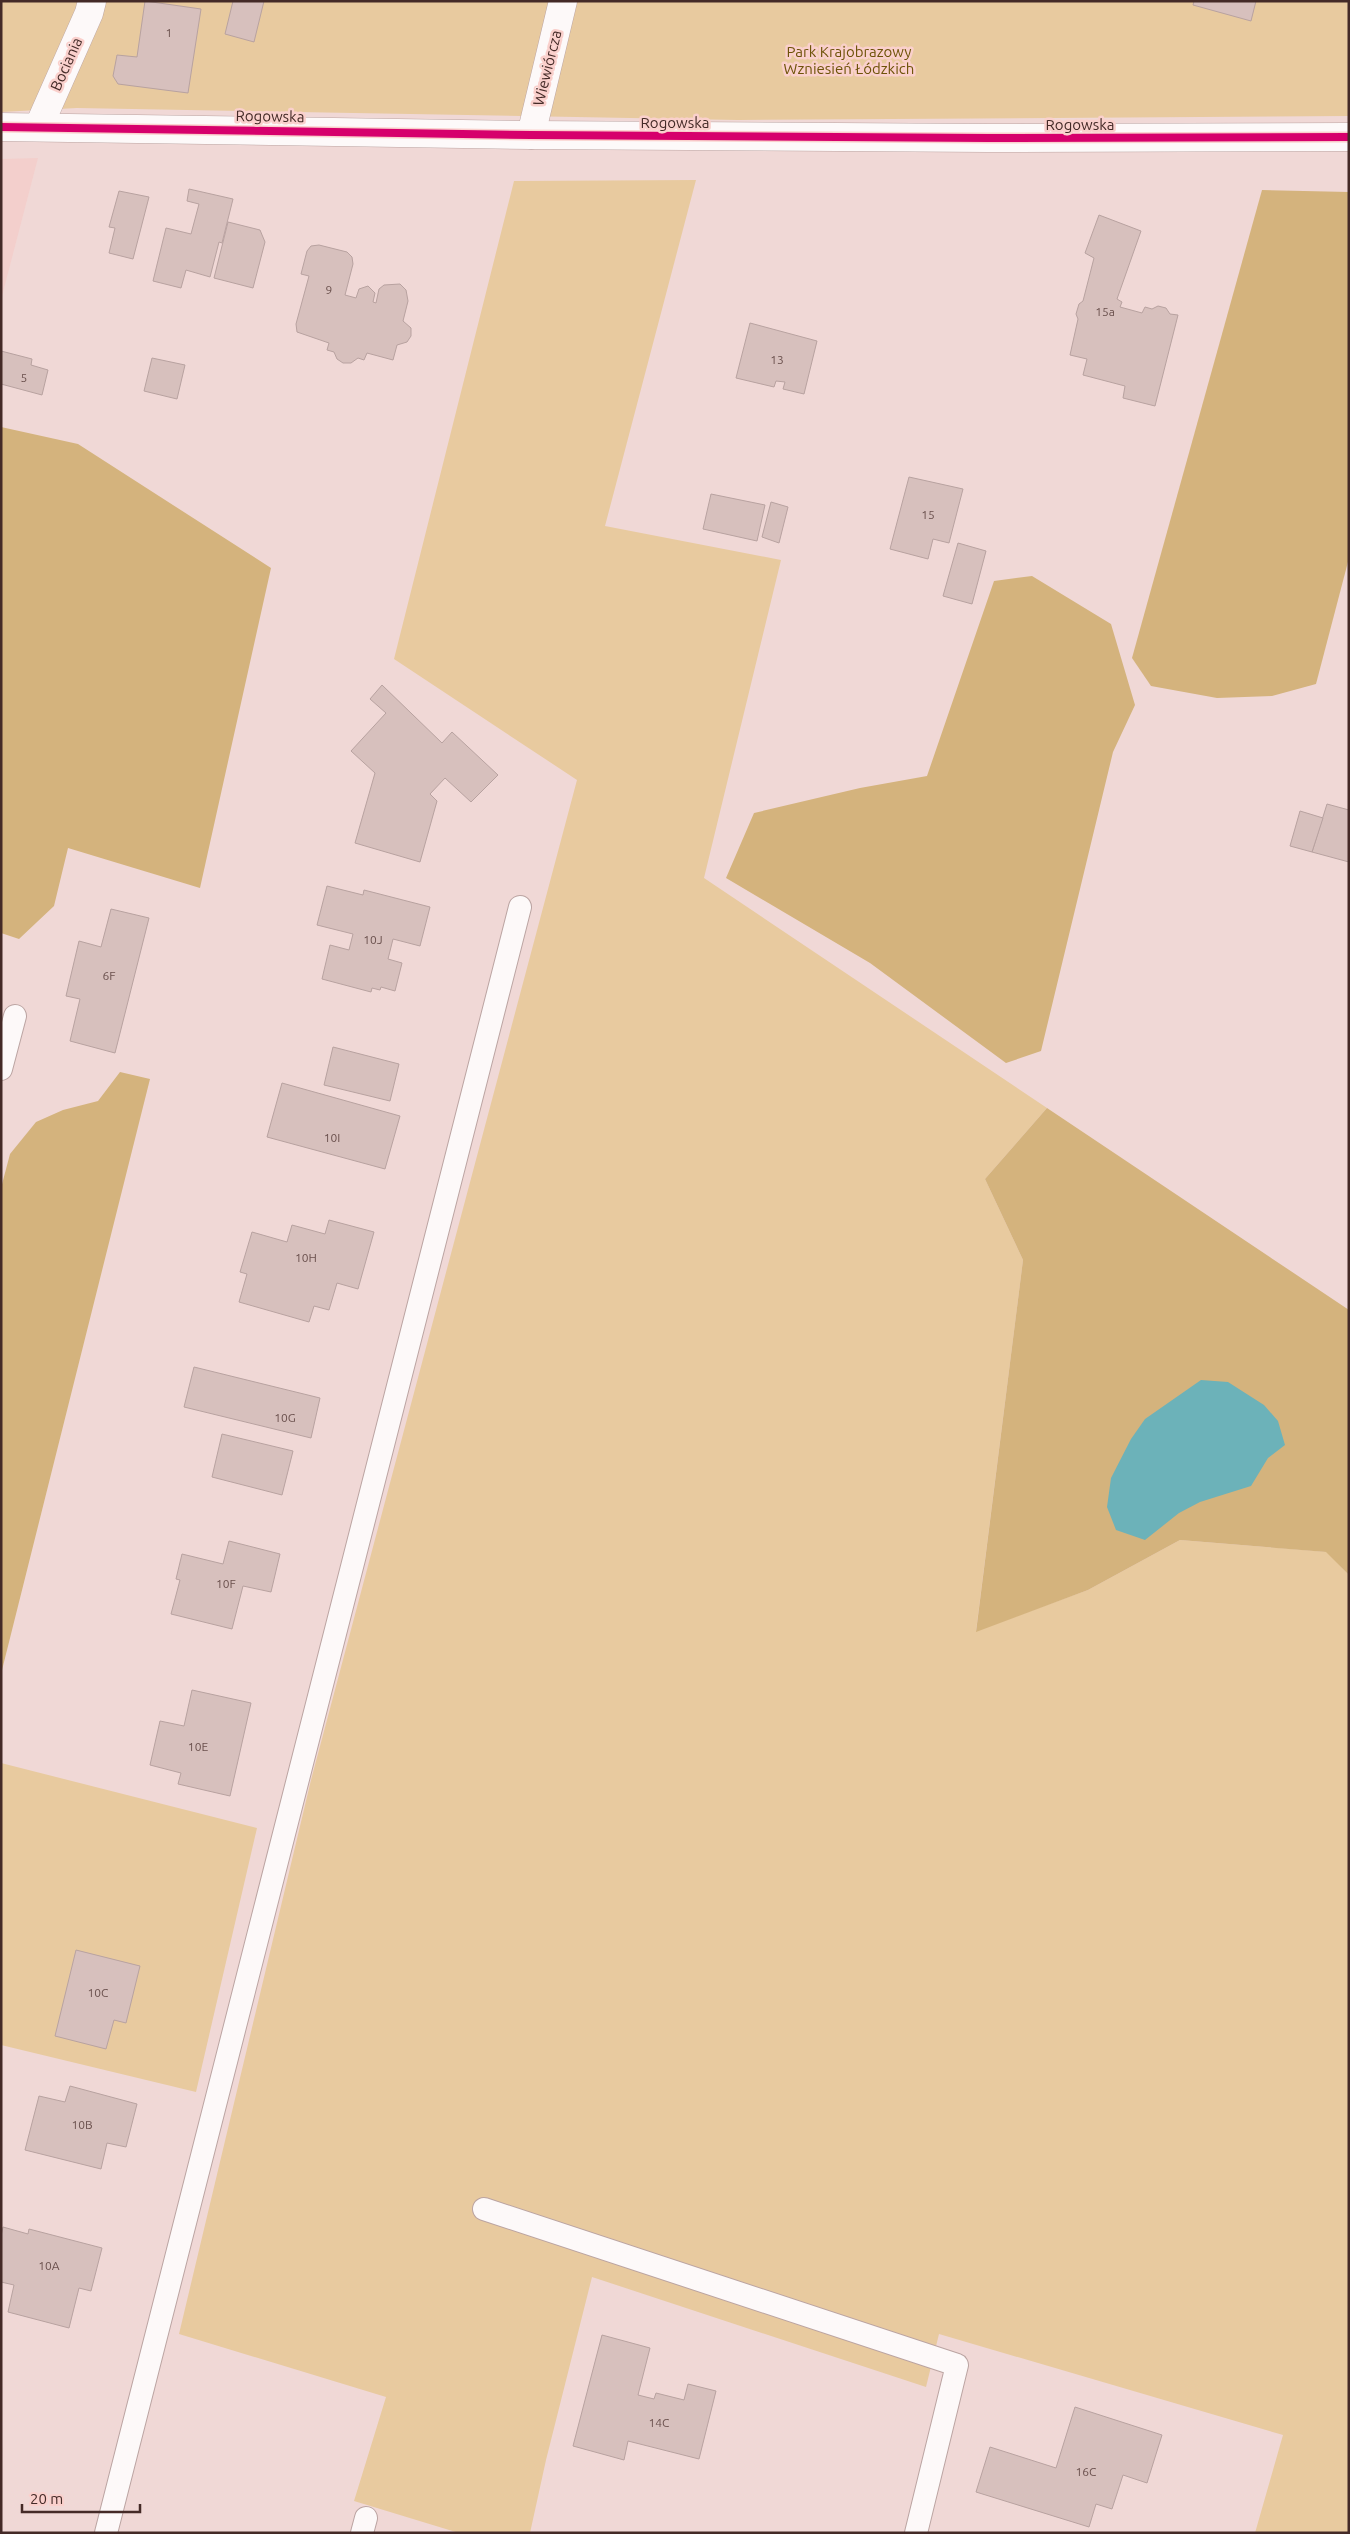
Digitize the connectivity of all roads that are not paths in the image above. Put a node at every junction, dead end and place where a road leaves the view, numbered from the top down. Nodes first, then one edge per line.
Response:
1 (92, 1) edge
2 (563, 1) edge
3 (39, 126) junction
4 (1, 127) edge
5 (531, 135) junction
6 (1349, 137) edge
7 (520, 907) dead end
8 (15, 1016) dead end
9 (1, 1068) edge
10 (484, 2209) dead end
11 (106, 2533) edge
12 (916, 2533) edge

1 - 3 street, Bociania
2 - 5 street, Wiewiórcza
3 - 4 street, Rogowska
3 - 5 street, Rogowska
5 - 6 street, Rogowska
7 - 11 lane
8 - 9 lane
10 - 12 lane

